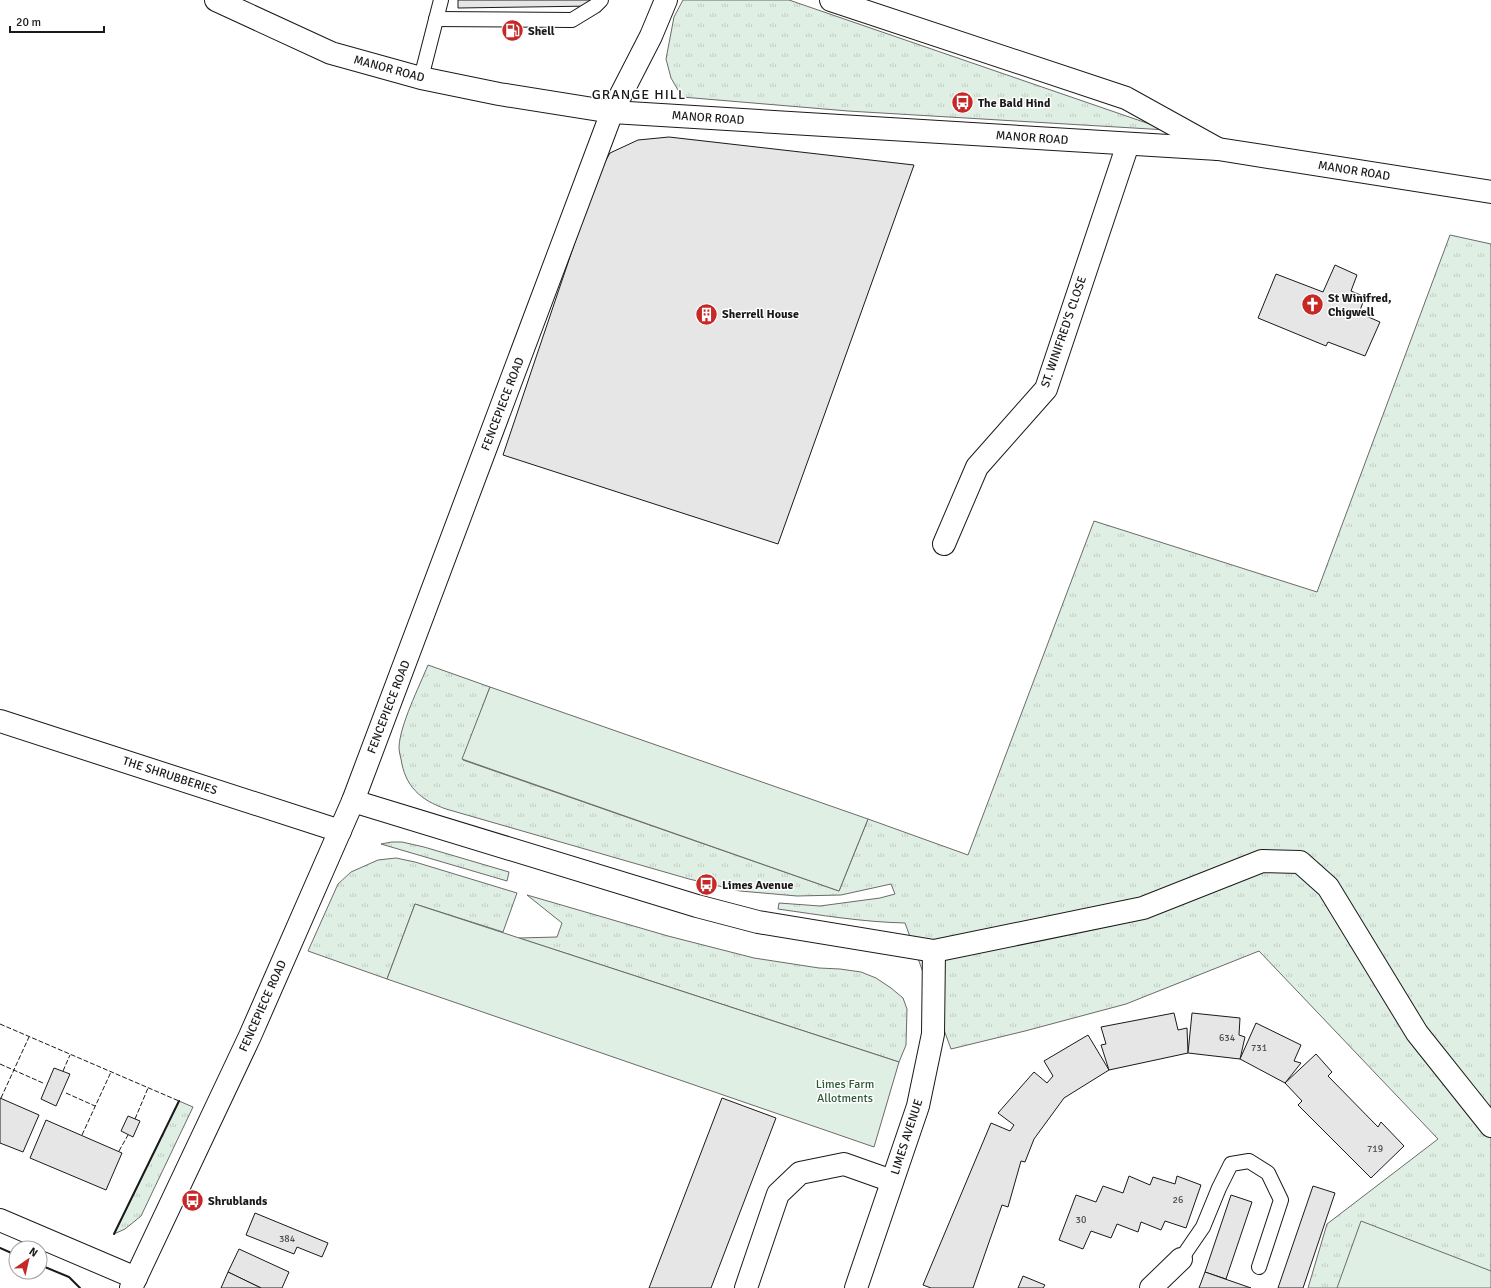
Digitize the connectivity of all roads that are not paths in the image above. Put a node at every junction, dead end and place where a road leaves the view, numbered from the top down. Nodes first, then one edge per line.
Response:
1 (216, 0) edge
2 (441, 0) edge
3 (601, 0) edge
4 (666, 0) edge
5 (831, 0) edge
6 (861, 5) edge
7 (436, 19) junction
8 (421, 78) junction
9 (612, 112) junction
10 (1128, 144) junction
11 (1218, 149) junction
12 (1491, 192) edge
13 (944, 544) dead end
14 (0, 721) edge
15 (353, 801) junction
16 (340, 831) junction
17 (934, 951) junction
18 (1491, 1126) edge
19 (892, 1181) junction
20 (0, 1220) edge
21 (1181, 1259) joint
22 (1259, 1268) dead end
23 (133, 1283) edge
24 (746, 1288) edge
25 (856, 1288) edge
26 (1151, 1288) edge

1 - 8 street, MANOR ROAD
2 - 7 lane
3 - 7 lane
4 - 9 street, FENCEPIECE ROAD
5 - 6 street, MANOR ROAD
6 - 11 street, MANOR ROAD
7 - 8 lane
8 - 9 street, MANOR ROAD
9 - 10 street, MANOR ROAD
9 - 15 street, FENCEPIECE ROAD
10 - 11 street, MANOR ROAD
10 - 13 street, ST. WINIFRED'S CLOSE
11 - 12 street, MANOR ROAD
14 - 16 street, THE SHRUBBERIES
15 - 16 street, FENCEPIECE ROAD
15 - 17 street
16 - 23 street, FENCEPIECE ROAD
17 - 18 street
17 - 19 street, LIMES AVENUE
19 - 24 street, LIMES AVENUE
19 - 25 street, LIMES AVENUE
20 - 23 street
21 - 22 lane
21 - 26 street

